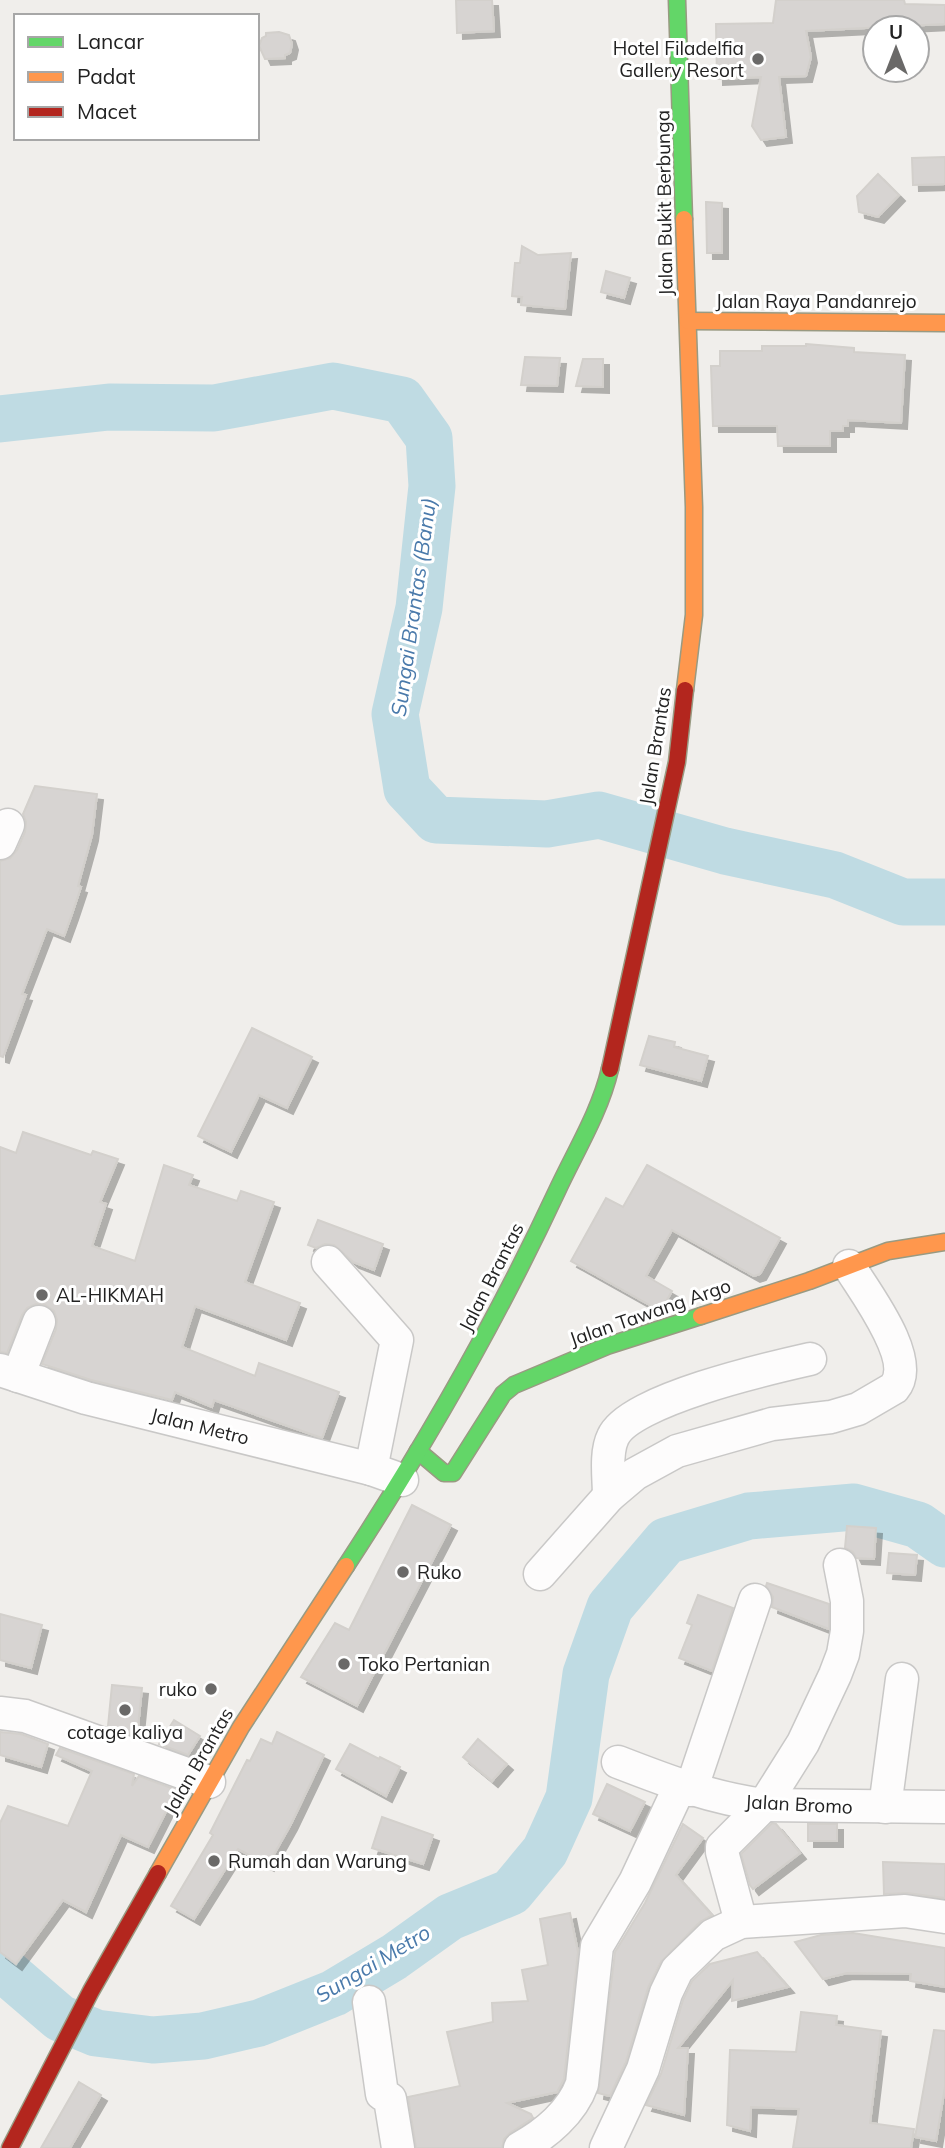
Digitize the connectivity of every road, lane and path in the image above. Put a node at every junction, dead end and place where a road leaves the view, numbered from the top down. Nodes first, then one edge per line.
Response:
1 (677, 0) edge
2 (688, 321) junction
3 (945, 323) edge
4 (945, 1242) edge
5 (328, 1262) dead end
6 (849, 1266) junction
7 (39, 1322) dead end
8 (810, 1359) dead end
9 (9, 1373) edge
10 (418, 1451) junction
11 (371, 1469) junction
12 (402, 1480) junction
13 (609, 1496) junction
14 (840, 1565) dead end
15 (540, 1574) dead end
16 (755, 1600) dead end
17 (902, 1679) dead end
18 (0, 1713) edge
19 (618, 1762) dead end
20 (209, 1782) junction
21 (685, 1788) junction
22 (764, 1805) junction
23 (885, 1807) junction
24 (945, 1807) edge
25 (945, 1917) edge
26 (741, 1922) junction
27 (369, 2001) dead end
28 (10, 2148) edge
29 (398, 2148) edge
30 (520, 2148) edge
31 (606, 2148) edge

1 - 2 main road, Jalan Bukit Berbunga
2 - 3 main road, Jalan Raya Pandanrejo
2 - 10 main road, Jalan Brantas
4 - 6 main road, Jalan Tawang Argo
5 - 11 street
6 - 10 main road, Jalan Tawang Argo
6 - 13 street
7 - 9 street
8 - 13 street
9 - 11 street, Jalan Metro
10 - 12 main road, Jalan Brantas
11 - 12 street, Jalan Metro
12 - 20 main road, Jalan Brantas
13 - 15 street
14 - 22 street
16 - 21 street
17 - 23 street
18 - 20 street
19 - 21 street, Jalan Bromo
20 - 28 main road, Jalan Brantas
21 - 22 street, Jalan Bromo
21 - 30 street
22 - 23 street, Jalan Bromo
22 - 26 street
23 - 24 street, Jalan Bromo
25 - 26 street
26 - 31 street
27 - 29 street

